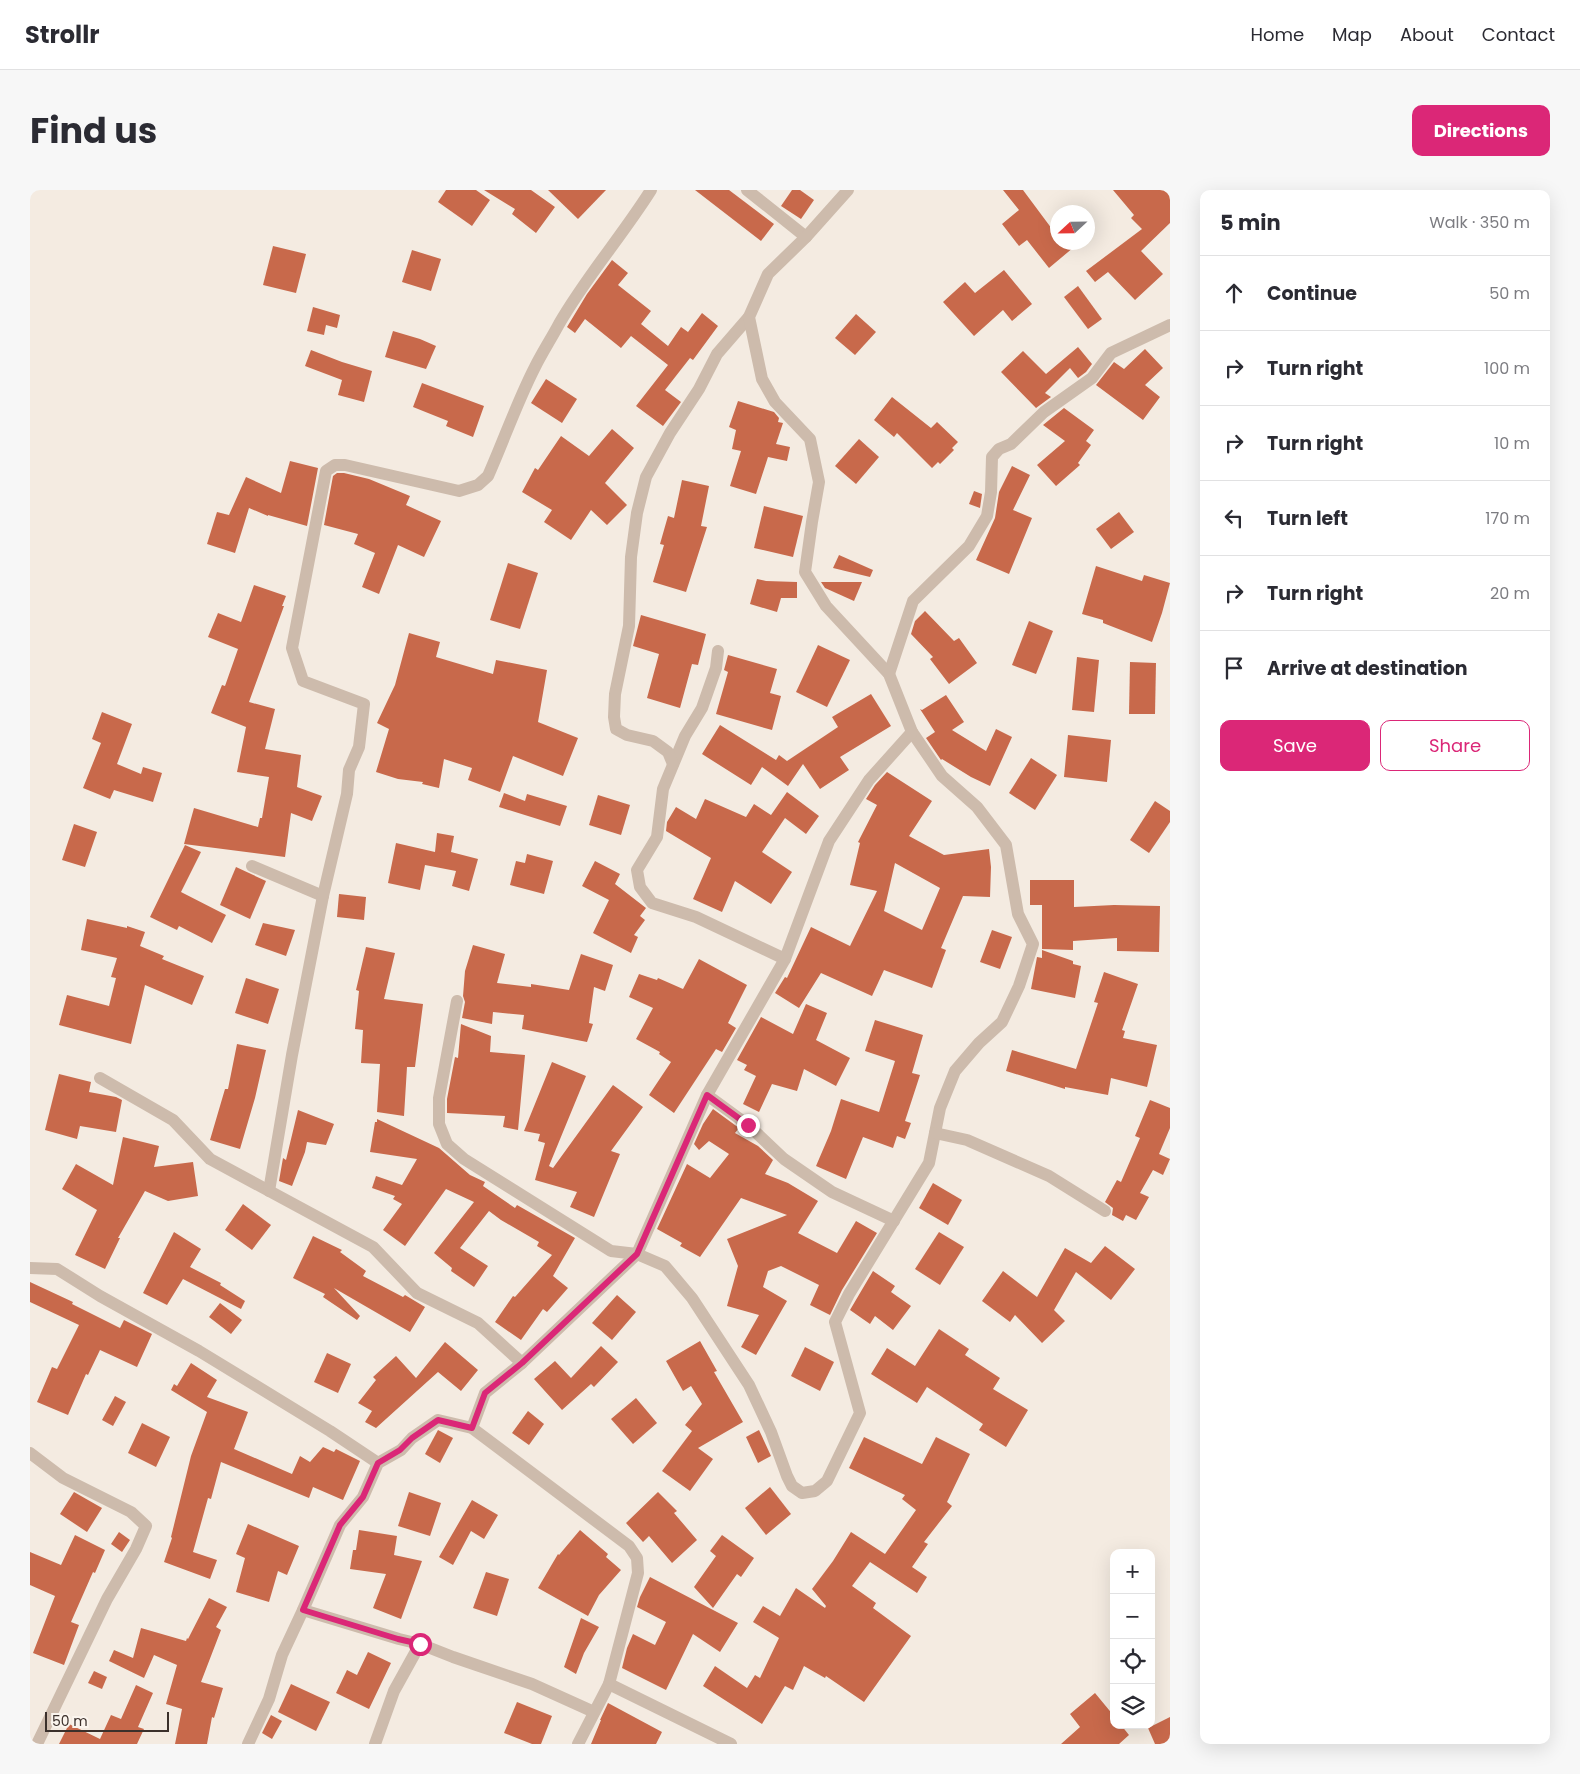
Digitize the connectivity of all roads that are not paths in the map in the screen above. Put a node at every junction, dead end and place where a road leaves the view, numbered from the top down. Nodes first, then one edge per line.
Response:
1 (651, 190) edge
2 (747, 190) edge
3 (848, 190) edge
4 (806, 237) junction
5 (748, 317) junction
6 (1170, 325) edge
7 (718, 651) dead end
8 (889, 674) junction
9 (912, 732) junction
10 (673, 764) junction
11 (252, 866) dead end
12 (324, 896) junction
13 (785, 960) junction
14 (457, 1001) dead end
15 (100, 1078) dead end
16 (707, 1095) junction
17 (935, 1133) junction
18 (269, 1191) junction
19 (1104, 1211) dead end
20 (894, 1221) junction
21 (637, 1254) junction
22 (30, 1268) edge
23 (522, 1363) junction
24 (472, 1428) junction
25 (30, 1453) edge
26 (378, 1463) junction
27 (303, 1610) junction
28 (420, 1644) junction
29 (609, 1684) junction
30 (594, 1712) junction
31 (37, 1744) edge
32 (248, 1744) edge
33 (375, 1744) edge
34 (578, 1744) edge
35 (732, 1744) edge

1 - 12 street
2 - 4 street
3 - 4 street
4 - 5 street
5 - 8 street
5 - 10 street
6 - 8 street
7 - 10 street
8 - 9 street
9 - 13 street
9 - 17 street
10 - 13 street
11 - 12 street
12 - 18 street
13 - 16 street
14 - 21 street
15 - 18 street
16 - 20 street
16 - 21 street
17 - 19 street
17 - 20 street
18 - 23 street
20 - 21 street
21 - 23 street
22 - 26 street
23 - 24 street
24 - 26 street
24 - 29 street
25 - 31 street
26 - 27 street
27 - 28 street
27 - 32 street
28 - 30 street
28 - 33 street
29 - 30 street
29 - 35 street
30 - 34 street

